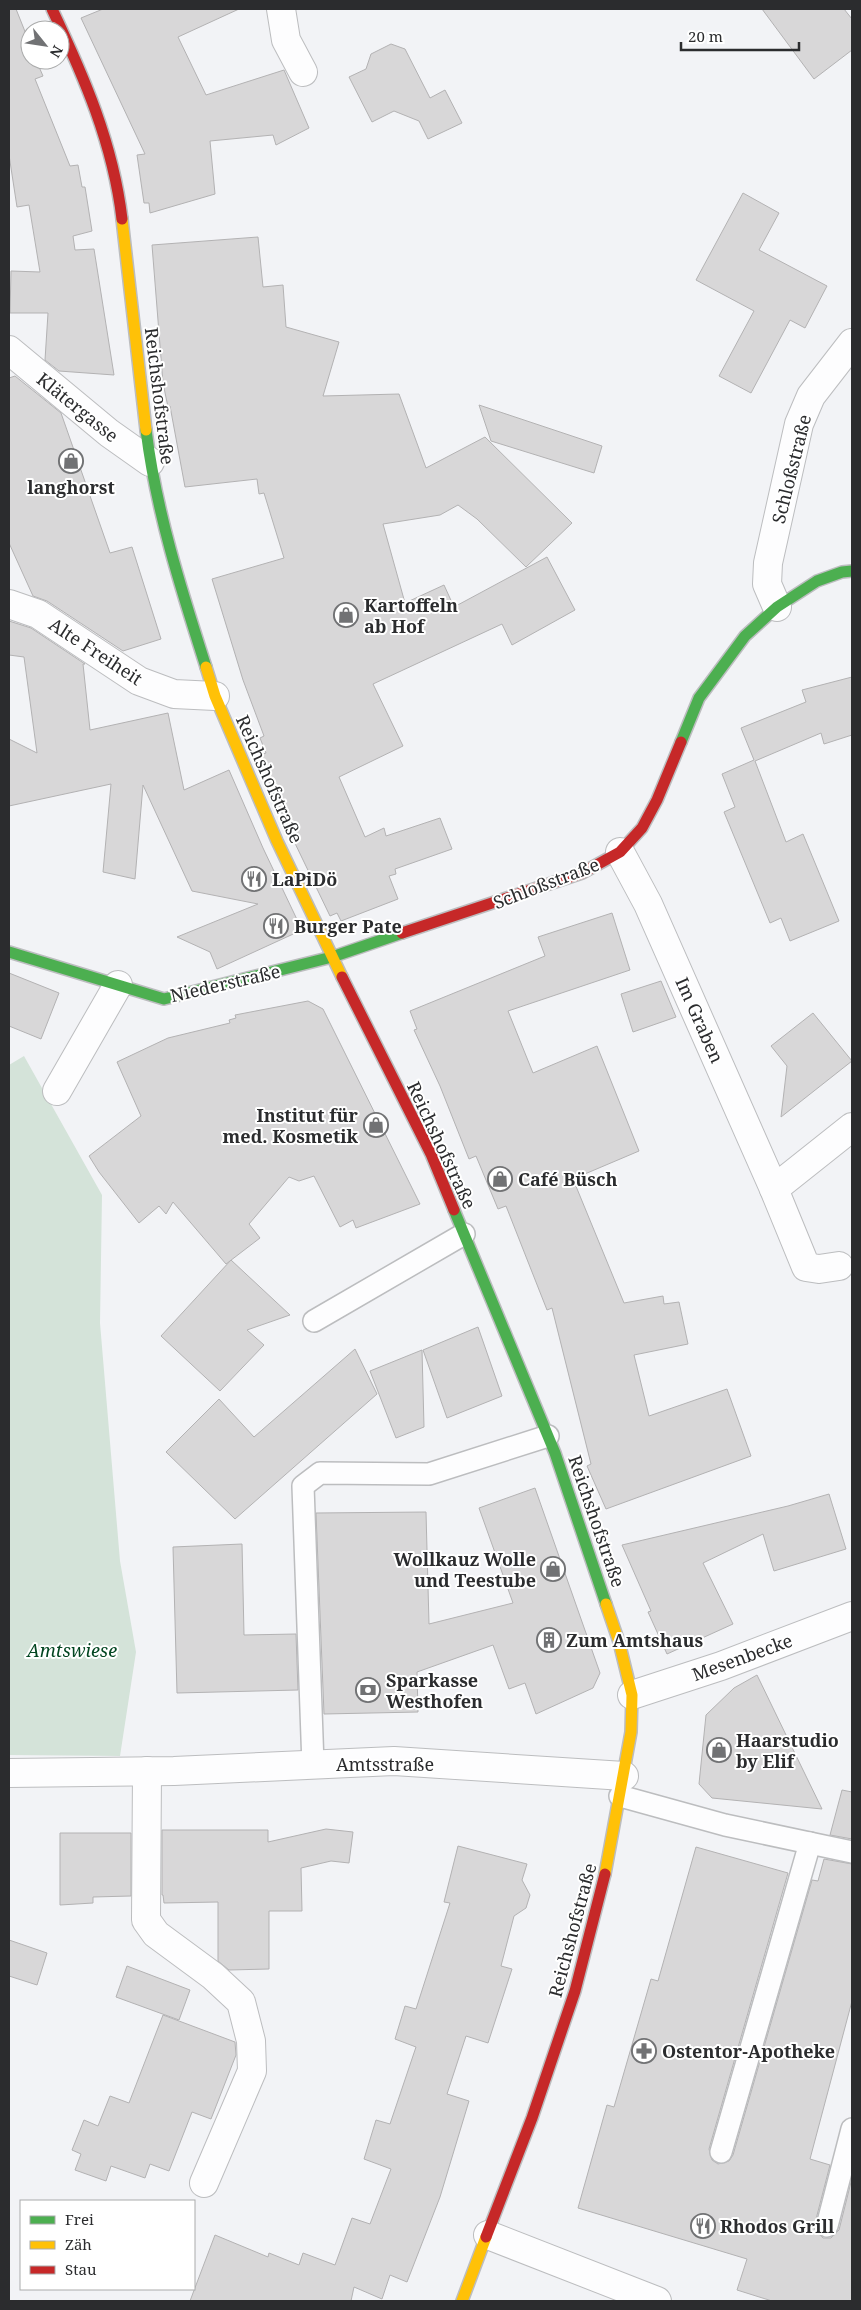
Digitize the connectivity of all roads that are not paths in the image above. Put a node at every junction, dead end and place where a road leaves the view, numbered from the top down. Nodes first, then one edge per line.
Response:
1 (52, 9) edge
2 (281, 9) edge
3 (304, 72) dead end
4 (852, 343) edge
5 (9, 350) edge
6 (150, 462) junction
7 (852, 571) edge
8 (9, 604) edge
9 (777, 607) junction
10 (215, 696) junction
11 (620, 852) junction
12 (9, 952) edge
13 (332, 957) junction
14 (118, 985) junction
15 (57, 1091) dead end
16 (852, 1127) edge
17 (774, 1189) junction
18 (464, 1234) junction
19 (839, 1266) dead end
20 (314, 1321) dead end
21 (548, 1436) junction
22 (852, 1616) edge
23 (632, 1695) junction
24 (313, 1765) junction
25 (147, 1771) junction
26 (9, 1773) edge
27 (622, 1786) junction
28 (810, 1843) junction
29 (852, 1852) edge
30 (852, 2129) edge
31 (721, 2152) dead end
32 (204, 2183) dead end
33 (827, 2226) dead end
34 (488, 2235) junction
35 (462, 2301) edge
36 (657, 2301) edge

1 - 6 street, Reichshofstraße
2 - 3 street
4 - 9 street, Schloßstraße
5 - 6 street, Klätergasse
6 - 10 street, Reichshofstraße
7 - 9 street, Schloßstraße
8 - 10 street, Alte Freiheit
9 - 11 street, Schloßstraße
10 - 13 street, Reichshofstraße
11 - 13 street, Schloßstraße
11 - 17 street, Im Graben
12 - 14 street, Niederstraße
13 - 14 street, Niederstraße
13 - 18 street, Reichshofstraße
14 - 15 street
16 - 17 street
17 - 19 street, Im Graben
18 - 20 lane
18 - 21 street, Reichshofstraße
21 - 23 street, Reichshofstraße
21 - 24 lane
22 - 23 street, Mesenbecke
23 - 27 street, Reichshofstraße
24 - 25 street, Amtsstraße
24 - 27 street, Amtsstraße
25 - 26 street, Amtsstraße
25 - 32 street
27 - 28 lane
27 - 34 street, Reichshofstraße
28 - 29 lane
28 - 31 lane
30 - 33 lane
34 - 35 street, Reichshofstraße
34 - 36 street

